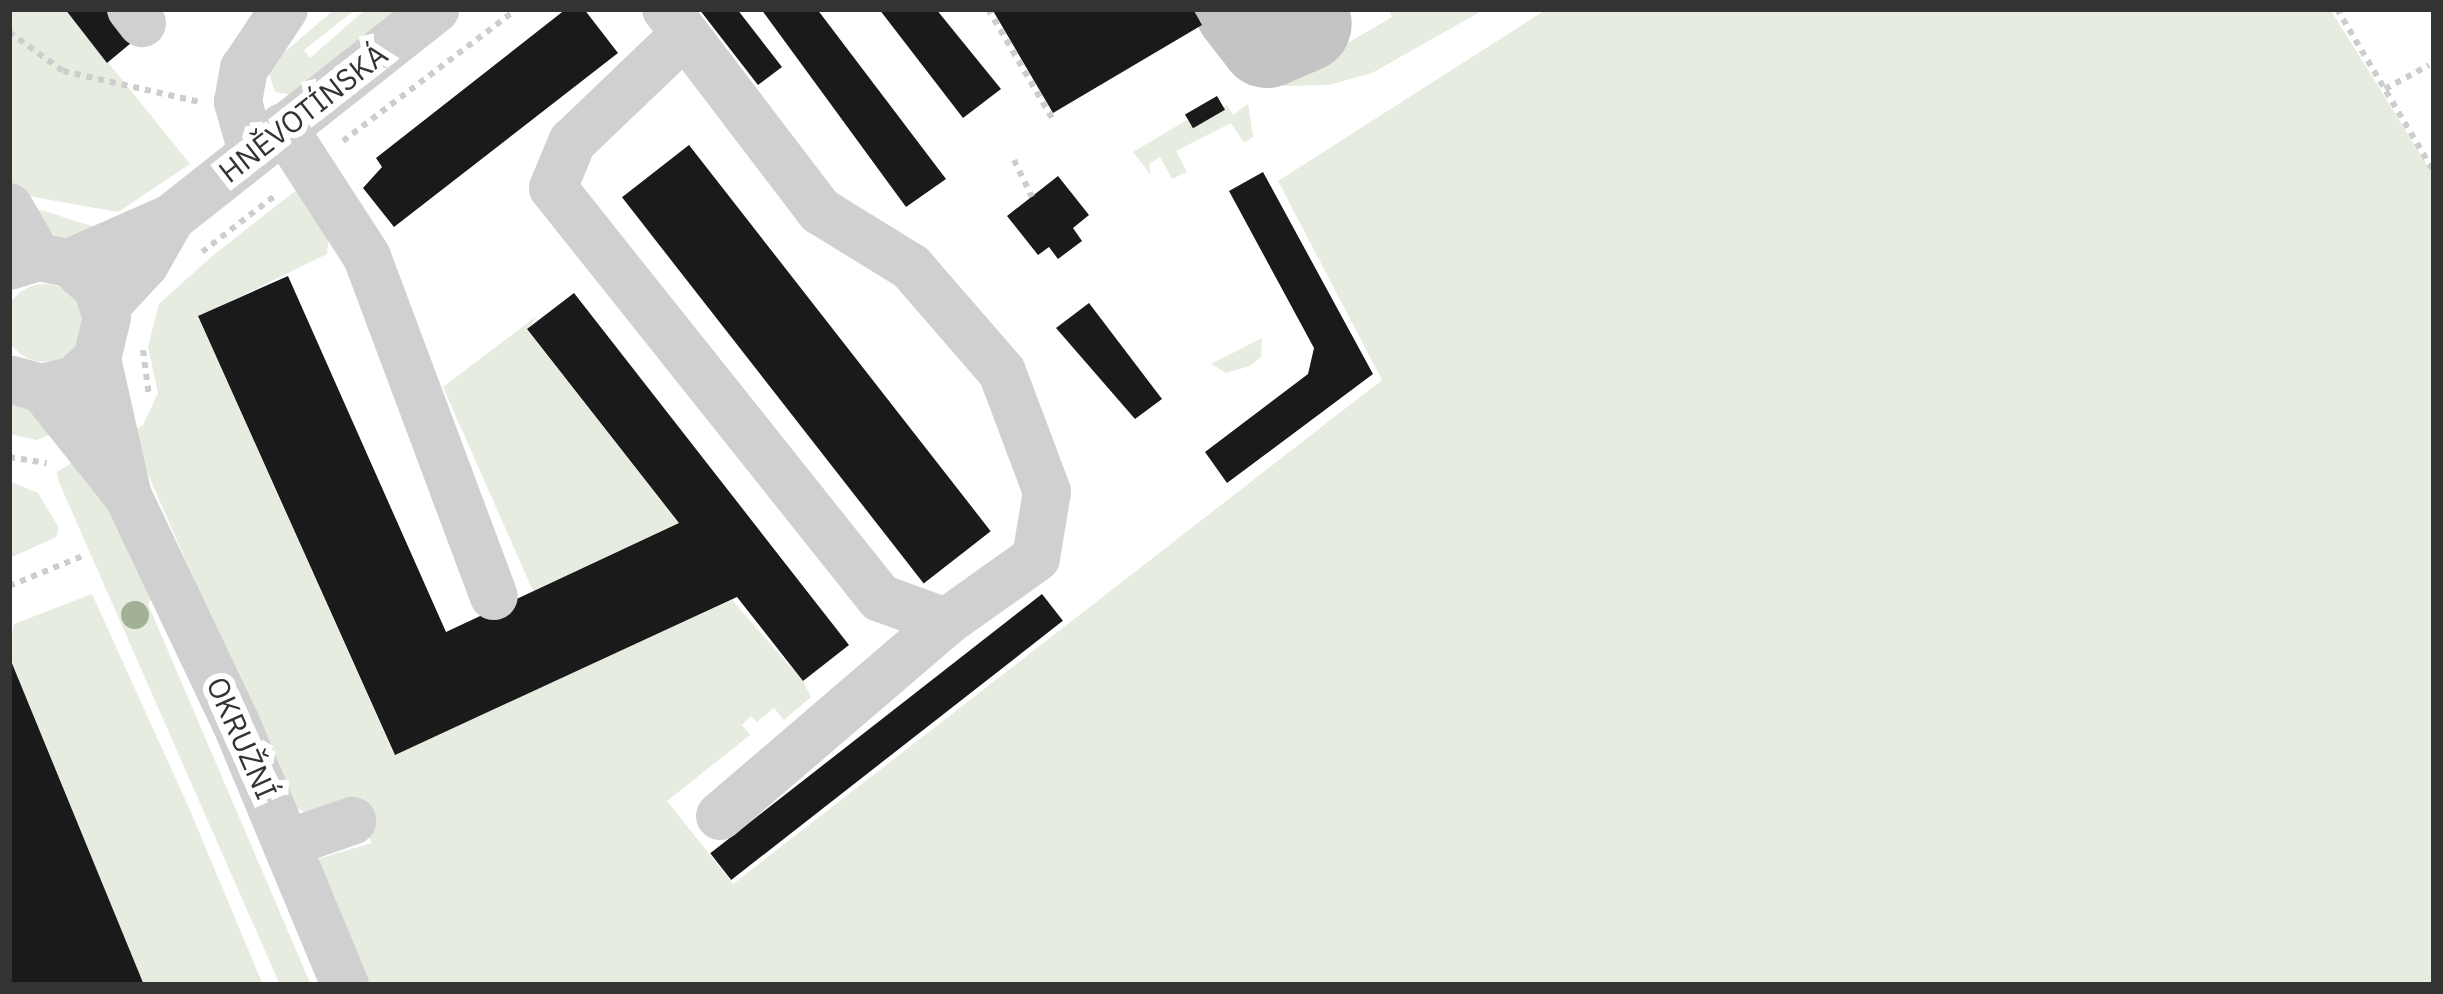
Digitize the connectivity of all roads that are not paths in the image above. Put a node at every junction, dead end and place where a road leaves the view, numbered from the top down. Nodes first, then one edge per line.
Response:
1 (284, 9) edge
2 (436, 9) edge
3 (676, 21) edge
4 (267, 140) junction
5 (9, 207) edge
6 (170, 218) junction
7 (39, 262) edge
8 (106, 306) junction
9 (97, 359) junction
10 (18, 383) edge
11 (128, 496) junction
12 (494, 596) dead end
13 (946, 622) junction
14 (720, 816) dead end
15 (352, 821) dead end
16 (288, 843) junction
17 (345, 985) edge

1 - 4 street
2 - 4 street, HNĚVOTÍNSKÁ
3 - 13 street
3 - 13 street
4 - 6 street, HNĚVOTÍNSKÁ
4 - 12 street
5 - 7 street
6 - 7 street, HNĚVOTÍNSKÁ
6 - 8 street, HNĚVOTÍNSKÁ
7 - 8 street
8 - 9 street, OKRUŽNÍ
9 - 10 street, OKRUŽNÍ
9 - 11 street, OKRUŽNÍ
10 - 11 street, OKRUŽNÍ
11 - 16 street, OKRUŽNÍ
13 - 14 street
15 - 16 street
16 - 17 street, OKRUŽNÍ

